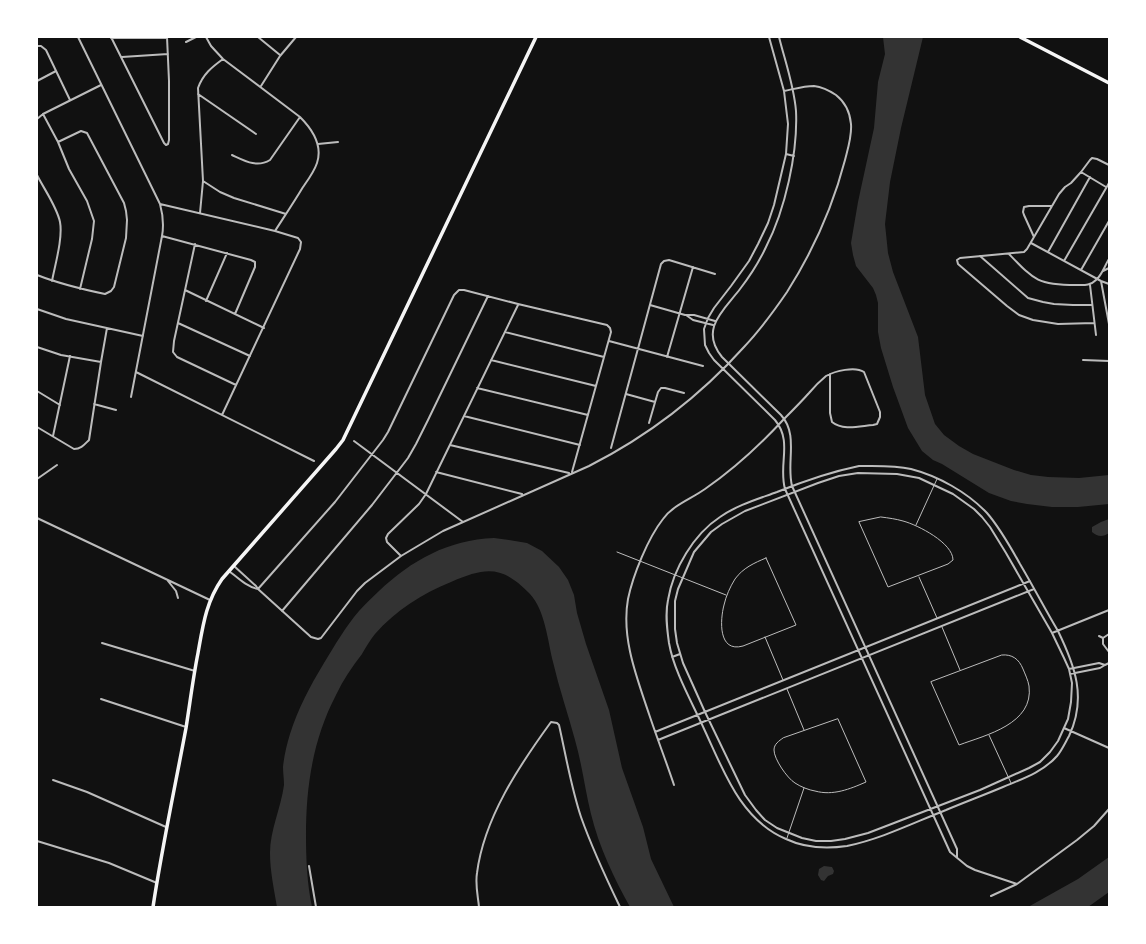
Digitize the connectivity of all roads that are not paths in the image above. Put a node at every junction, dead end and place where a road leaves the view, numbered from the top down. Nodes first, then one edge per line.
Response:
1 (78, 37) edge
2 (111, 37) edge
3 (196, 37) edge
4 (206, 37) edge
5 (258, 37) edge
6 (296, 37) edge
7 (536, 37) edge
8 (768, 37) edge
9 (779, 37) edge
10 (1020, 37) edge
11 (167, 38) edge
12 (186, 42) dead end
13 (37, 46) edge
14 (168, 54) junction
15 (280, 56) junction
16 (121, 57) junction
17 (223, 59) junction
18 (56, 71) junction
19 (37, 81) edge
20 (1109, 83) edge
21 (100, 84) junction
22 (261, 87) junction
23 (793, 90) junction
24 (784, 91) junction
25 (198, 94) junction
26 (70, 100) junction
27 (43, 114) junction
28 (300, 116) junction
29 (37, 119) edge
30 (256, 134) dead end
31 (58, 142) junction
32 (338, 142) dead end
33 (318, 144) junction
34 (786, 154) junction
35 (232, 155) dead end
36 (794, 156) junction
37 (1109, 164) edge
38 (1081, 172) junction
39 (37, 175) edge
40 (1090, 177) junction
41 (203, 181) junction
42 (1109, 183) edge
43 (1106, 187) junction
44 (160, 204) junction
45 (1052, 206) junction
46 (200, 213) junction
47 (286, 214) junction
48 (1109, 220) edge
49 (274, 231) junction
50 (162, 236) junction
51 (1034, 238) junction
52 (1031, 243) junction
53 (195, 244) junction
54 (227, 252) junction
55 (1048, 252) junction
56 (1009, 254) junction
57 (980, 256) junction
58 (1109, 259) edge
59 (1064, 261) junction
60 (693, 267) junction
61 (1109, 268) edge
62 (1081, 270) junction
63 (1102, 271) junction
64 (715, 274) dead end
65 (37, 275) edge
66 (1097, 279) junction
67 (52, 280) junction
68 (1101, 281) junction
69 (1090, 284) junction
70 (1109, 284) edge
71 (80, 289) junction
72 (185, 290) junction
73 (488, 296) junction
74 (206, 301) junction
75 (518, 304) junction
76 (1092, 304) junction
77 (650, 305) junction
78 (37, 309) edge
79 (680, 313) junction
80 (234, 314) junction
81 (685, 315) junction
82 (708, 318) junction
83 (715, 320) junction
84 (178, 323) junction
85 (706, 323) junction
86 (1094, 323) junction
87 (1109, 324) edge
88 (714, 326) junction
89 (107, 328) junction
90 (264, 328) junction
91 (505, 332) junction
92 (1096, 335) dead end
93 (143, 336) junction
94 (609, 341) junction
95 (37, 347) edge
96 (638, 349) junction
97 (70, 356) junction
98 (250, 356) junction
99 (604, 357) junction
100 (667, 357) junction
101 (491, 360) junction
102 (1083, 360) dead end
103 (1109, 360) edge
104 (101, 362) junction
105 (729, 363) junction
106 (703, 366) dead end
107 (723, 369) junction
108 (136, 372) junction
109 (830, 374) junction
110 (236, 385) junction
111 (596, 386) junction
112 (477, 388) junction
113 (37, 391) edge
114 (684, 393) dead end
115 (626, 394) junction
116 (131, 397) dead end
117 (655, 402) junction
118 (94, 404) junction
119 (60, 405) junction
120 (116, 410) dead end
121 (222, 415) junction
122 (588, 415) junction
123 (464, 416) junction
124 (784, 419) junction
125 (649, 423) dead end
126 (779, 425) junction
127 (37, 427) edge
128 (52, 436) junction
129 (354, 440) dead end
130 (450, 445) junction
131 (580, 445) junction
132 (611, 448) dead end
133 (372, 454) junction
134 (314, 461) dead end
135 (57, 465) dead end
136 (436, 472) junction
137 (397, 473) junction
138 (571, 473) junction
139 (37, 479) edge
140 (937, 479) junction
141 (934, 485) junction
142 (792, 486) junction
143 (785, 489) junction
144 (795, 493) junction
145 (426, 494) junction
146 (524, 494) junction
147 (788, 496) junction
148 (37, 518) edge
149 (463, 522) junction
150 (915, 525) junction
151 (1003, 535) junction
152 (997, 538) junction
153 (617, 552) dead end
154 (401, 556) junction
155 (641, 561) junction
156 (233, 566) junction
157 (229, 571) junction
158 (676, 575) junction
159 (919, 576) junction
160 (682, 577) junction
161 (167, 580) junction
162 (1030, 581) junction
163 (1024, 584) junction
164 (258, 589) junction
165 (1034, 589) junction
166 (1028, 591) junction
167 (727, 595) junction
168 (178, 598) dead end
169 (210, 600) junction
170 (282, 610) junction
171 (1109, 610) edge
172 (938, 618) junction
173 (941, 626) junction
174 (1058, 631) junction
175 (1052, 633) junction
176 (1109, 634) edge
177 (1100, 636) dead end
178 (765, 637) junction
179 (1103, 638) junction
180 (102, 643) dead end
181 (865, 648) junction
182 (858, 650) junction
183 (1109, 652) edge
184 (680, 654) junction
185 (868, 656) junction
186 (672, 657) junction
187 (862, 658) junction
188 (1109, 664) edge
189 (1105, 665) junction
190 (1074, 668) junction
191 (1068, 669) junction
192 (961, 670) junction
193 (195, 671) junction
194 (1075, 673) junction
195 (1070, 674) junction
196 (783, 680) junction
197 (787, 689) junction
198 (101, 699) dead end
199 (705, 712) junction
200 (698, 715) junction
201 (709, 720) junction
202 (702, 723) junction
203 (186, 727) junction
204 (1064, 728) junction
205 (804, 731) junction
206 (1071, 731) junction
207 (655, 732) junction
208 (989, 734) junction
209 (658, 740) junction
210 (1109, 748) edge
211 (1008, 778) junction
212 (53, 780) dead end
213 (1011, 784) junction
214 (674, 785) dead end
215 (804, 787) junction
216 (937, 807) junction
217 (1109, 809) edge
218 (930, 810) junction
219 (940, 812) junction
220 (932, 815) junction
221 (167, 827) junction
222 (788, 833) junction
223 (786, 840) junction
224 (37, 841) edge
225 (957, 857) junction
226 (309, 866) dead end
227 (157, 883) junction
228 (1017, 884) junction
229 (991, 896) dead end
230 (153, 907) edge
231 (316, 907) edge
232 (479, 907) edge
233 (620, 907) edge

1 - 21 street
2 - 11 street
2 - 16 street
3 - 12 street
4 - 17 street
5 - 15 street
6 - 15 street
7 - 156 main road
8 - 24 street
9 - 23 street
10 - 20 main road
11 - 14 street
13 - 18 street
14 - 16 street
14 - 16 street
15 - 22 street
17 - 22 street
17 - 25 street
18 - 19 street
18 - 26 street
21 - 26 street
21 - 44 street
22 - 28 street
23 - 24 street
23 - 36 street
23 - 105 street
24 - 34 street
25 - 30 street
25 - 41 street
26 - 27 street
27 - 29 street
27 - 31 street
28 - 33 street
28 - 35 street
31 - 71 street
31 - 71 street
32 - 33 street
33 - 47 street
34 - 36 street
34 - 82 street
36 - 83 street
37 - 38 street
38 - 40 street
38 - 45 street
39 - 67 street
40 - 43 street
40 - 55 street
41 - 46 street
41 - 47 street
42 - 43 street
43 - 59 street
44 - 46 street
44 - 50 street
45 - 51 street
45 - 51 street
46 - 49 street
47 - 49 street
48 - 62 street
49 - 90 street
50 - 53 street
50 - 93 street
51 - 52 street
52 - 55 street
52 - 56 street
53 - 54 street
53 - 72 street
54 - 74 street
54 - 80 street
55 - 59 street
56 - 57 street
56 - 69 street
57 - 76 street
57 - 86 street
58 - 63 street
59 - 62 street
60 - 64 street
60 - 77 street
60 - 79 street
61 - 63 street
62 - 66 street
63 - 66 street
65 - 67 street
66 - 68 street
66 - 69 street
67 - 71 street
68 - 70 street
68 - 87 street
69 - 76 street
72 - 74 street
72 - 84 street
73 - 75 street
73 - 133 street
73 - 137 street
74 - 80 street
75 - 91 street
75 - 94 street
76 - 86 street
77 - 79 street
77 - 96 street
78 - 89 street
79 - 81 street
79 - 100 street
80 - 90 street
81 - 82 street
81 - 85 street
82 - 83 street
82 - 85 street
83 - 88 street
84 - 98 street
84 - 110 street
85 - 88 street
85 - 107 street
86 - 92 street
88 - 105 street
89 - 93 street
89 - 104 street
90 - 98 street
91 - 99 street
91 - 101 street
93 - 108 street
94 - 96 street
94 - 99 street
95 - 97 street
96 - 100 street
96 - 115 street
97 - 104 street
97 - 119 street
98 - 110 street
99 - 111 street
100 - 106 street
101 - 111 street
101 - 112 street
102 - 103 street
104 - 118 street
105 - 107 street
105 - 124 street
107 - 126 street
107 - 138 street
108 - 116 street
108 - 121 street
109 - 109 street
109 - 124 street
110 - 121 street
111 - 122 street
112 - 122 street
112 - 123 street
113 - 119 street
114 - 117 street
115 - 117 street
115 - 132 street
117 - 125 street
118 - 120 street
118 - 128 street
119 - 128 street
121 - 134 street
122 - 131 street
123 - 130 street
123 - 131 street
124 - 126 street
124 - 142 street
126 - 143 street
126 - 155 street
127 - 128 street
129 - 133 street
130 - 136 street
130 - 138 street
131 - 138 street
133 - 137 street
133 - 164 street
135 - 139 street
136 - 145 street
136 - 146 street
137 - 145 street
137 - 170 street
138 - 146 street
140 - 141 lane
140 - 142 street
140 - 151 street
141 - 144 street
141 - 150 lane
141 - 152 street
142 - 143 street
142 - 144 street
143 - 147 street
143 - 158 street
144 - 147 street
144 - 181 street
145 - 149 street
145 - 154 street
146 - 149 street
147 - 160 street
147 - 182 street
148 - 161 street
149 - 154 street
150 - 159 lane
150 - 159 lane
151 - 152 street
151 - 162 street
152 - 163 street
153 - 155 lane
154 - 170 street
155 - 158 lane
155 - 207 street
156 - 157 main road
156 - 164 street
157 - 164 street
157 - 169 main road
158 - 160 lane
158 - 186 street
159 - 172 lane
160 - 167 lane
160 - 184 street
161 - 168 street
161 - 169 street
162 - 163 street
162 - 165 street
163 - 166 street
163 - 172 street
164 - 170 street
165 - 166 street
165 - 174 street
166 - 173 street
166 - 175 street
167 - 178 lane
167 - 178 lane
169 - 193 main road
171 - 174 street
172 - 181 street
173 - 185 street
173 - 192 lane
174 - 175 street
174 - 190 street
175 - 191 street
176 - 179 street
177 - 179 street
178 - 196 lane
179 - 183 street
180 - 193 street
181 - 182 street
181 - 185 street
182 - 187 street
182 - 196 street
184 - 186 street
184 - 199 street
185 - 187 street
185 - 216 street
186 - 200 street
187 - 197 street
187 - 218 street
188 - 189 street
189 - 190 street
189 - 194 street
190 - 191 street
190 - 194 street
191 - 195 street
192 - 208 lane
192 - 208 lane
193 - 203 main road
194 - 195 street
194 - 206 street
195 - 204 street
196 - 199 street
197 - 201 street
197 - 205 lane
198 - 203 street
199 - 200 street
199 - 201 street
200 - 202 street
200 - 207 street
201 - 202 street
201 - 222 street
202 - 209 street
202 - 223 street
203 - 221 main road
204 - 206 street
204 - 211 street
205 - 215 lane
205 - 215 lane
206 - 210 street
206 - 213 street
207 - 209 street
208 - 211 lane
209 - 214 street
211 - 213 lane
211 - 216 street
212 - 221 street
213 - 219 street
215 - 222 lane
216 - 218 street
216 - 219 street
217 - 228 street
218 - 220 street
218 - 222 street
219 - 220 street
219 - 225 street
220 - 223 street
220 - 225 street
221 - 227 main road
222 - 223 lane
224 - 227 street
225 - 228 street
226 - 231 street
227 - 230 main road
228 - 229 street
232 - 233 street

